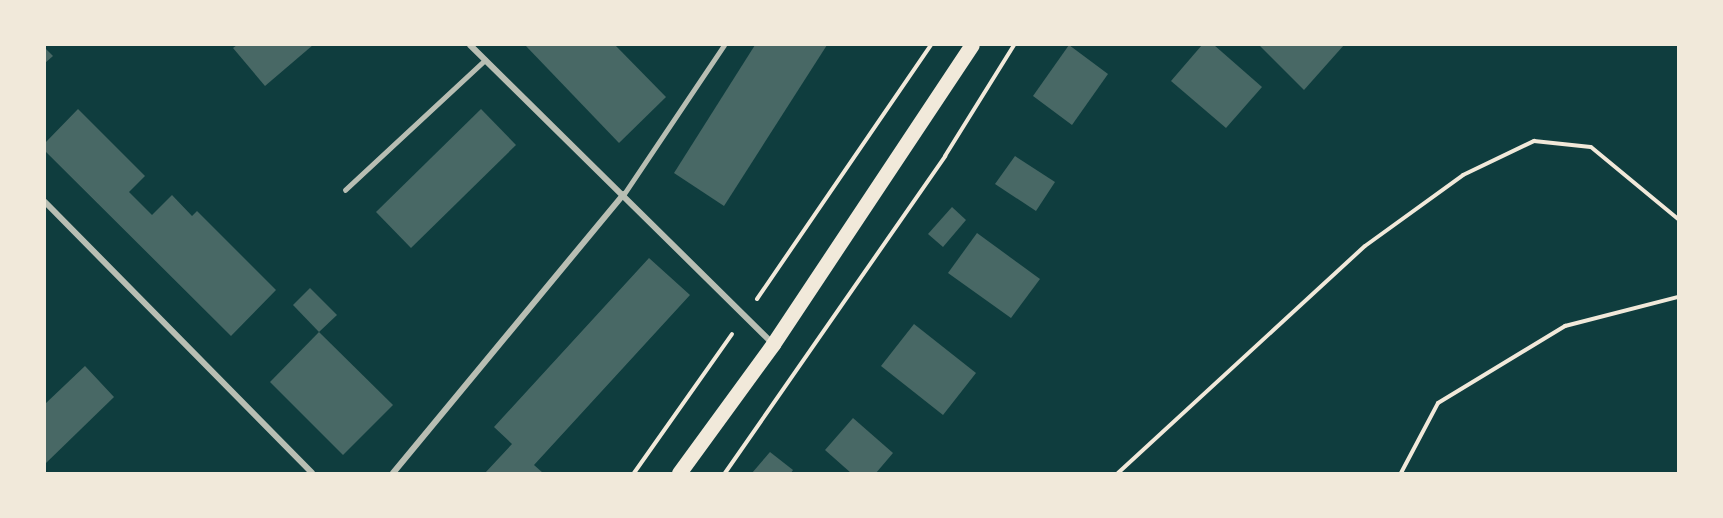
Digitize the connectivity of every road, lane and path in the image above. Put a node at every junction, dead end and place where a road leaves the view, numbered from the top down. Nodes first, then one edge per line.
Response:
1 (470, 45) edge
2 (724, 45) edge
3 (932, 45) edge
4 (972, 45) edge
5 (1014, 45) edge
6 (485, 60) junction
7 (345, 190) dead end
8 (624, 194) junction
9 (45, 202) edge
10 (1678, 219) edge
11 (1678, 297) edge
12 (745, 315) junction
13 (773, 344) junction
14 (312, 473) edge
15 (393, 473) edge
16 (634, 473) edge
17 (679, 473) edge
18 (725, 473) edge
19 (1118, 473) edge
20 (1401, 473) edge

1 - 6 street
2 - 8 lane
3 - 12 path
4 - 13 main road
5 - 18 path
6 - 7 lane
6 - 8 street
8 - 12 street
8 - 15 street
9 - 14 street
10 - 19 path
11 - 20 path
12 - 13 street
12 - 16 path
13 - 17 main road

